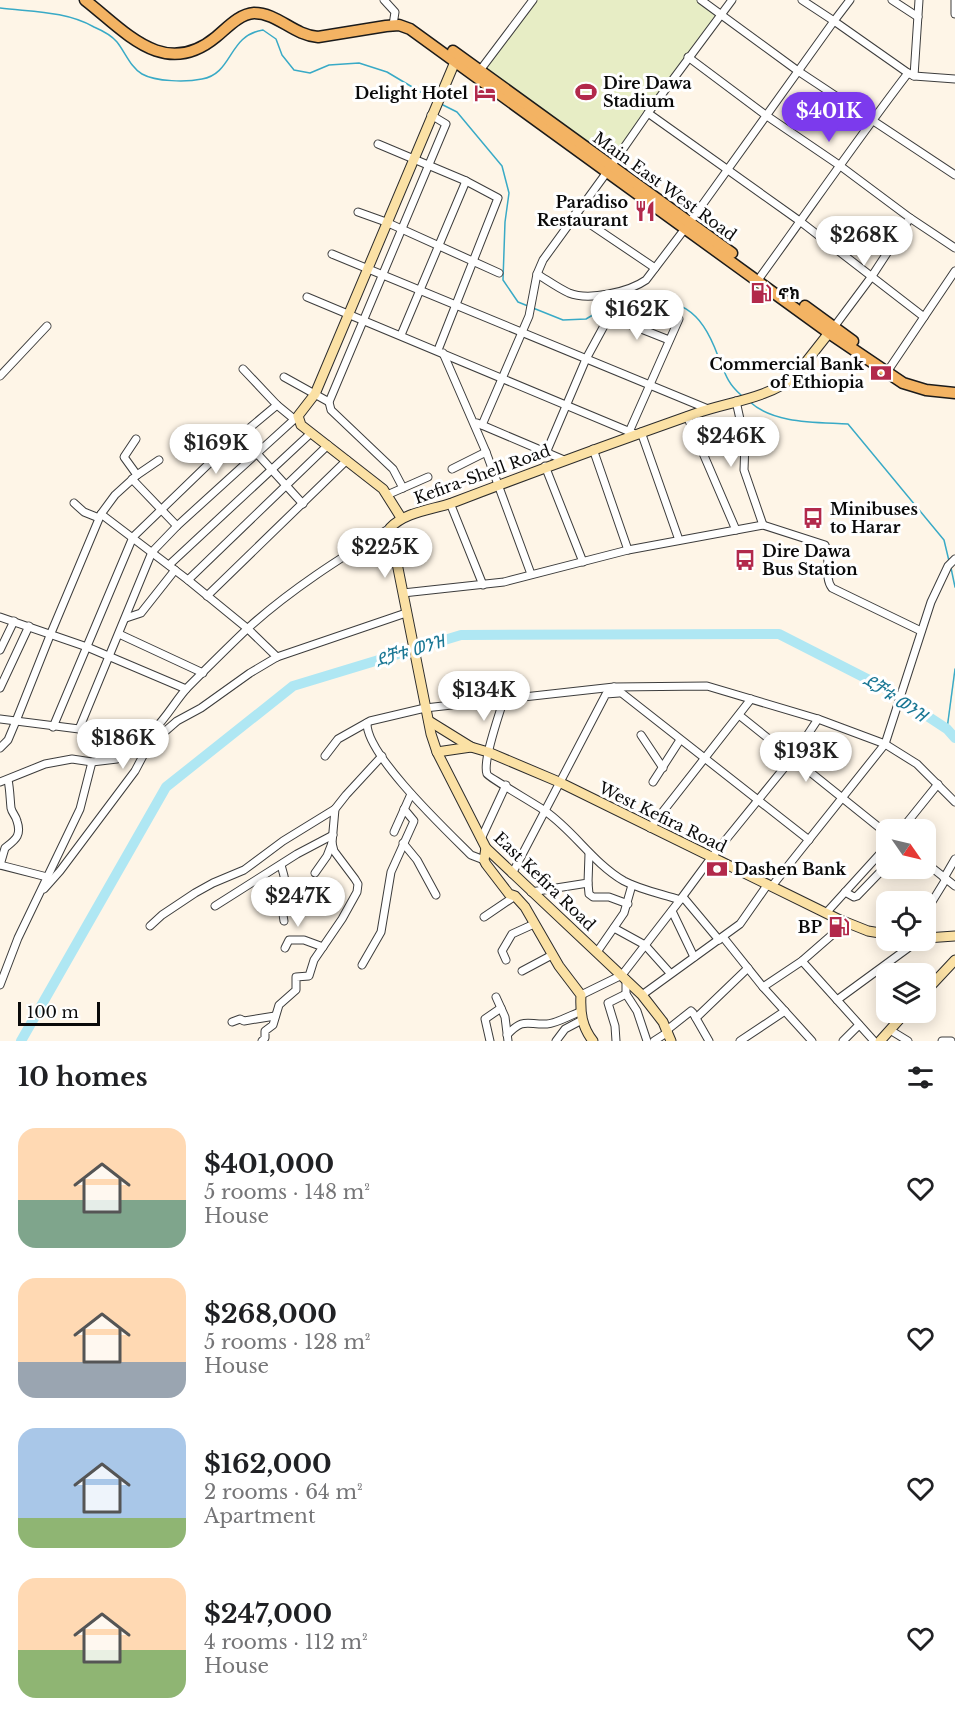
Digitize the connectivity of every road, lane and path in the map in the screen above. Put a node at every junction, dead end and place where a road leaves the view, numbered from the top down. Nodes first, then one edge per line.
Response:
1 (85, 0) edge
2 (384, 0) edge
3 (533, 0) edge
4 (700, 0) edge
5 (732, 0) edge
6 (802, 0) edge
7 (850, 0) edge
8 (892, 0) edge
9 (919, 0) edge
10 (955, 0) edge
11 (955, 14) edge
12 (721, 15) junction
13 (918, 17) junction
14 (834, 21) junction
15 (394, 22) junction
16 (688, 57) junction
17 (456, 58) junction
18 (798, 71) junction
19 (477, 74) junction
20 (911, 75) junction
21 (955, 79) edge
22 (648, 113) junction
23 (431, 115) junction
24 (766, 116) junction
25 (872, 120) junction
26 (378, 144) dead end
27 (413, 158) junction
28 (429, 165) junction
29 (839, 165) junction
30 (609, 169) junction
31 (728, 170) junction
32 (955, 175) edge
33 (466, 181) junction
34 (358, 213) dead end
35 (575, 214) junction
36 (910, 218) junction
37 (386, 222) junction
38 (801, 222) junction
39 (688, 225) junction
40 (402, 230) junction
41 (438, 246) junction
42 (955, 248) edge
43 (332, 254) dead end
44 (474, 261) junction
45 (367, 268) junction
46 (655, 268) junction
47 (955, 271) edge
48 (499, 273) dead end
49 (537, 274) junction
50 (383, 275) junction
51 (872, 276) junction
52 (760, 278) junction
53 (419, 290) junction
54 (307, 297) dead end
55 (456, 305) junction
56 (349, 313) junction
57 (924, 317) junction
58 (679, 319) dead end
59 (364, 320) junction
60 (47, 326) dead end
61 (832, 330) junction
62 (522, 333) junction
63 (400, 335) junction
64 (669, 340) junction
65 (440, 351) junction
66 (586, 359) junction
67 (243, 369) dead end
68 (888, 370) junction
69 (0, 376) edge
70 (284, 377) dead end
71 (503, 378) junction
72 (650, 385) junction
73 (955, 386) edge
74 (955, 393) edge
75 (315, 394) junction
76 (742, 399) junction
77 (329, 402) junction
78 (277, 405) junction
79 (568, 405) junction
80 (708, 409) junction
81 (687, 416) junction
82 (296, 418) junction
83 (472, 421) junction
84 (482, 425) junction
85 (311, 432) junction
86 (635, 433) junction
87 (241, 436) junction
88 (136, 439) dead end
89 (328, 446) junction
90 (593, 449) junction
91 (486, 452) junction
92 (546, 453) junction
93 (256, 454) junction
94 (159, 460) dead end
95 (347, 460) junction
96 (564, 460) junction
97 (545, 466) junction
98 (452, 469) dead end
99 (272, 471) junction
100 (135, 477) junction
101 (428, 477) dead end
102 (497, 484) junction
103 (287, 487) junction
104 (403, 488) junction
105 (387, 495) junction
106 (74, 503) dead end
107 (450, 503) junction
108 (303, 504) junction
109 (161, 509) junction
110 (100, 516) junction
111 (400, 519) junction
112 (764, 525) junction
113 (177, 526) junction
114 (390, 528) junction
115 (736, 530) junction
116 (133, 537) junction
117 (679, 540) junction
118 (628, 550) junction
119 (152, 552) junction
120 (583, 562) junction
121 (952, 562) edge
122 (172, 567) junction
123 (531, 574) junction
124 (188, 580) junction
125 (483, 585) junction
126 (403, 593) junction
127 (207, 596) junction
128 (406, 613) junction
129 (2, 617) edge
130 (126, 618) junction
131 (14, 621) junction
132 (0, 626) edge
133 (29, 626) junction
134 (248, 629) junction
135 (921, 631) junction
136 (51, 633) junction
137 (119, 634) junction
138 (87, 646) junction
139 (0, 650) edge
140 (109, 656) junction
141 (278, 657) junction
142 (203, 673) junction
143 (0, 688) edge
144 (186, 689) junction
145 (617, 690) junction
146 (504, 698) junction
147 (751, 699) junction
148 (425, 708) junction
149 (739, 715) junction
150 (818, 718) junction
151 (0, 719) edge
152 (16, 721) junction
153 (429, 722) junction
154 (368, 723) junction
155 (53, 727) junction
156 (79, 729) junction
157 (641, 735) dead end
158 (4, 739) edge
159 (140, 740) junction
160 (680, 740) junction
161 (886, 741) junction
162 (471, 747) junction
163 (0, 748) edge
164 (146, 748) junction
165 (437, 752) junction
166 (488, 752) junction
167 (325, 756) dead end
168 (382, 756) junction
169 (793, 757) junction
170 (703, 759) junction
171 (92, 762) junction
172 (663, 768) junction
173 (4, 781) edge
174 (560, 782) junction
175 (653, 782) dead end
176 (938, 783) junction
177 (506, 785) junction
178 (411, 794) junction
179 (844, 798) junction
180 (757, 800) junction
181 (955, 802) edge
182 (335, 809) junction
183 (404, 809) junction
184 (546, 812) junction
185 (910, 819) edge
186 (876, 825) edge
187 (650, 828) junction
188 (394, 832) dead end
189 (333, 835) junction
190 (809, 840) junction
191 (332, 843) junction
192 (403, 843) junction
193 (484, 843) junction
194 (590, 854) junction
195 (711, 858) junction
196 (876, 858) edge
197 (955, 859) edge
198 (484, 860) junction
199 (0, 865) edge
200 (281, 865) junction
201 (936, 871) edge
202 (315, 873) dead end
203 (512, 874) junction
204 (876, 876) edge
205 (47, 877) junction
206 (945, 878) junction
207 (588, 883) junction
208 (632, 885) junction
209 (770, 885) junction
210 (955, 886) edge
211 (531, 892) junction
212 (845, 892) junction
213 (936, 894) edge
214 (38, 896) junction
215 (436, 896) dead end
216 (515, 896) junction
217 (682, 898) junction
218 (628, 904) junction
219 (214, 906) dead end
220 (672, 911) junction
221 (826, 913) junction
222 (484, 917) dead end
223 (838, 920) junction
224 (284, 921) dead end
225 (534, 924) junction
226 (150, 926) dead end
227 (614, 928) junction
228 (876, 932) edge
229 (955, 936) edge
230 (936, 937) edge
231 (721, 938) junction
232 (645, 945) junction
233 (323, 947) junction
234 (285, 948) dead end
235 (904, 951) edge
236 (597, 952) junction
237 (552, 955) junction
238 (694, 957) junction
239 (506, 960) dead end
240 (955, 960) edge
241 (802, 961) junction
242 (362, 965) dead end
243 (748, 968) junction
244 (522, 971) dead end
245 (670, 973) junction
246 (624, 977) junction
247 (936, 980) edge
248 (0, 986) edge
249 (763, 987) junction
250 (627, 994) junction
251 (581, 995) junction
252 (642, 995) junction
253 (496, 997) dead end
254 (837, 1000) junction
255 (501, 1008) junction
256 (784, 1011) junction
257 (275, 1016) junction
258 (581, 1016) junction
259 (696, 1018) junction
260 (232, 1022) dead end
261 (896, 1023) edge
262 (860, 1025) junction
263 (890, 1030) junction
264 (669, 1035) edge
265 (508, 1038) edge
266 (264, 1040) edge
267 (490, 1041) edge
268 (556, 1041) edge
269 (593, 1041) edge
270 (616, 1041) edge
271 (647, 1041) edge
272 (654, 1041) edge
273 (709, 1041) edge
274 (740, 1041) edge
275 (812, 1041) edge
276 (843, 1041) edge
277 (874, 1041) edge
278 (880, 1041) edge
279 (908, 1041) edge
280 (942, 1041) edge
281 (951, 1041) edge

1 - 15 main road
2 - 15 street
3 - 19 street
4 - 12 street
5 - 12 street
6 - 14 street
7 - 14 street
8 - 13 street
9 - 13 street
10 - 11 street
12 - 16 street
12 - 18 street
13 - 20 street
14 - 18 street
14 - 20 street
15 - 17 main road, Main East West Road
16 - 22 street
16 - 24 street
17 - 19 main road, Main East West Road
17 - 23 main road
18 - 24 street
18 - 25 street
19 - 30 main road, Main East West Road
20 - 21 street
20 - 25 street
22 - 30 street
22 - 31 street
23 - 27 main road
23 - 28 street
24 - 29 street
24 - 31 street
25 - 29 street
25 - 32 street
26 - 27 street
27 - 28 street
27 - 37 main road
28 - 33 street
28 - 40 street
29 - 36 street
29 - 38 street
30 - 35 street
30 - 39 main road, Main East West Road
31 - 38 street
31 - 39 street
33 - 41 street
33 - 44 street
34 - 37 street
35 - 46 street
35 - 49 street
36 - 42 street
36 - 51 street
37 - 40 street
37 - 45 main road
38 - 51 street
38 - 52 street
39 - 46 street
39 - 52 main road, Main East West Road
40 - 41 street
40 - 50 street
41 - 44 street
41 - 53 street
43 - 45 street
44 - 48 street
44 - 55 street
45 - 50 street
45 - 56 main road
46 - 49 street
47 - 57 street
49 - 62 street
50 - 53 street
50 - 59 street
51 - 57 street
51 - 61 street
52 - 61 main road, Main East West Road
53 - 55 street
53 - 63 street
54 - 56 street
55 - 62 street
55 - 65 street
56 - 59 street
56 - 75 main road
57 - 68 street
58 - 64 street
59 - 63 street
59 - 77 street
60 - 69 street
61 - 68 main road, Main East West Road
61 - 76 main road, Kefira-Shell Road
62 - 66 street
62 - 71 street
63 - 65 street
64 - 66 street
64 - 72 street
65 - 71 street
65 - 83 street
66 - 72 street
66 - 79 street
67 - 78 street
68 - 73 main road, Main East West Road
68 - 74 main road, Main East West Road
70 - 75 street
71 - 79 street
71 - 84 street
72 - 80 street
72 - 86 street
75 - 77 street
75 - 82 main road
76 - 80 main road, Kefira-Shell Road
76 - 112 street
77 - 104 street
78 - 82 street
78 - 87 street
79 - 86 street
79 - 92 street
80 - 81 main road, Kefira-Shell Road
81 - 86 main road, Kefira-Shell Road
81 - 115 street
82 - 85 main road
82 - 93 street
83 - 84 street
83 - 91 street
84 - 92 street
85 - 89 main road
85 - 99 street
86 - 90 main road, Kefira-Shell Road
86 - 117 street
87 - 93 street
87 - 109 street
88 - 100 street
89 - 95 main road
89 - 103 street
90 - 96 main road, Kefira-Shell Road
90 - 118 street
91 - 98 street
91 - 102 street
92 - 96 street
93 - 99 street
93 - 113 street
94 - 100 street
95 - 105 main road
95 - 108 street
96 - 97 main road, Kefira-Shell Road
97 - 102 main road, Kefira-Shell Road
97 - 120 street
99 - 103 street
99 - 122 street
100 - 109 street
100 - 110 street
101 - 104 street
102 - 107 main road, Kefira-Shell Road
102 - 123 street
103 - 108 street
103 - 124 street
104 - 105 street
105 - 111 main road
106 - 110 street
107 - 111 main road, Kefira-Shell Road
107 - 125 street
108 - 127 street
109 - 113 street
109 - 116 street
110 - 116 street
110 - 136 street
111 - 114 main road, Kefira-Shell Road
112 - 115 street
112 - 135 street
113 - 119 street
114 - 126 main road
114 - 134 street
115 - 117 street
116 - 119 street
116 - 138 street
117 - 118 street
118 - 120 street
119 - 122 street
119 - 130 street
120 - 123 street
121 - 135 street
122 - 124 street
122 - 130 street
123 - 125 street
124 - 127 street
125 - 126 street
126 - 128 main road
127 - 134 street
128 - 141 street
128 - 148 main road
129 - 131 street
129 - 132 street
130 - 137 street
131 - 133 street
131 - 139 street
133 - 136 street
133 - 143 street
134 - 141 street
134 - 142 street
135 - 161 street
136 - 138 street
136 - 152 street
137 - 140 street
137 - 142 street
138 - 140 street
138 - 155 street
140 - 144 street
140 - 156 street
141 - 164 street
142 - 144 street
144 - 159 street
145 - 146 street
145 - 147 street
145 - 160 street
145 - 174 street
146 - 148 street
146 - 166 street
147 - 149 street
147 - 150 street
148 - 153 main road
148 - 154 street
149 - 169 street
149 - 170 street
150 - 161 street
150 - 169 street
151 - 152 street
152 - 155 street
152 - 158 street
153 - 162 main road, West Kefira Road
153 - 165 main road, East Kefira Road
154 - 167 street
154 - 168 street
155 - 156 street
156 - 159 street
157 - 172 street
158 - 163 street
159 - 164 street
159 - 171 street
160 - 170 street
160 - 172 street
161 - 176 street
161 - 179 street
162 - 165 main road
162 - 166 main road, West Kefira Road
164 - 214 street
165 - 193 main road, East Kefira Road
166 - 174 main road, West Kefira Road
166 - 177 street
168 - 178 street
168 - 182 street
169 - 179 street
169 - 180 street
170 - 180 street
170 - 187 street
171 - 173 street
171 - 205 street
172 - 175 street
173 - 199 street
174 - 184 street
174 - 187 main road, West Kefira Road
176 - 181 street
176 - 185 street
177 - 184 street
177 - 193 street
178 - 183 street
178 - 198 street
179 - 186 street
179 - 190 street
180 - 190 street
180 - 195 street
182 - 189 street
182 - 226 street
183 - 188 street
183 - 192 street
184 - 194 street
184 - 203 street
187 - 195 main road, West Kefira Road
189 - 191 street
189 - 200 street
190 - 209 street
191 - 202 street
191 - 233 street
192 - 215 street
192 - 242 street
193 - 198 main road
193 - 203 main road, East Kefira Road
194 - 207 street
194 - 208 street
195 - 209 main road, West Kefira Road
195 - 217 street
196 - 212 street
197 - 206 street
198 - 216 main road
199 - 205 street
200 - 219 street
200 - 224 street
201 - 206 street
203 - 211 main road, East Kefira Road
204 - 212 street
205 - 214 street
206 - 210 street
206 - 213 street
207 - 211 street
207 - 218 street
208 - 217 street
208 - 218 street
209 - 221 main road, West Kefira Road
209 - 231 street
211 - 236 main road, East Kefira Road
212 - 221 street
214 - 248 street
216 - 222 street
216 - 225 main road
217 - 220 street
217 - 231 street
218 - 227 street
220 - 232 street
220 - 238 street
221 - 223 main road, West Kefira Road
223 - 228 main road, West Kefira Road
223 - 241 street
225 - 237 main road
225 - 239 street
227 - 232 street
227 - 236 street
229 - 230 main road
231 - 238 street
231 - 243 street
232 - 245 street
232 - 246 street
233 - 234 street
233 - 257 street
235 - 254 street
236 - 246 main road, East Kefira Road
237 - 244 street
237 - 251 main road
238 - 245 street
240 - 247 main road
241 - 249 street
241 - 254 street
243 - 249 street
243 - 259 street
245 - 252 street
246 - 250 street
246 - 251 street
246 - 252 main road, East Kefira Road
249 - 256 street
250 - 270 street
250 - 271 street
251 - 258 main road
252 - 264 main road, East Kefira Road
253 - 255 street
254 - 262 street
255 - 265 street
255 - 267 street
256 - 274 street
256 - 275 street
257 - 260 street
257 - 266 street
258 - 265 street
258 - 268 street
258 - 269 main road
259 - 264 street
259 - 273 street
261 - 263 main road
262 - 276 street
262 - 277 street
263 - 278 main road
263 - 279 street
264 - 272 street
280 - 281 street

